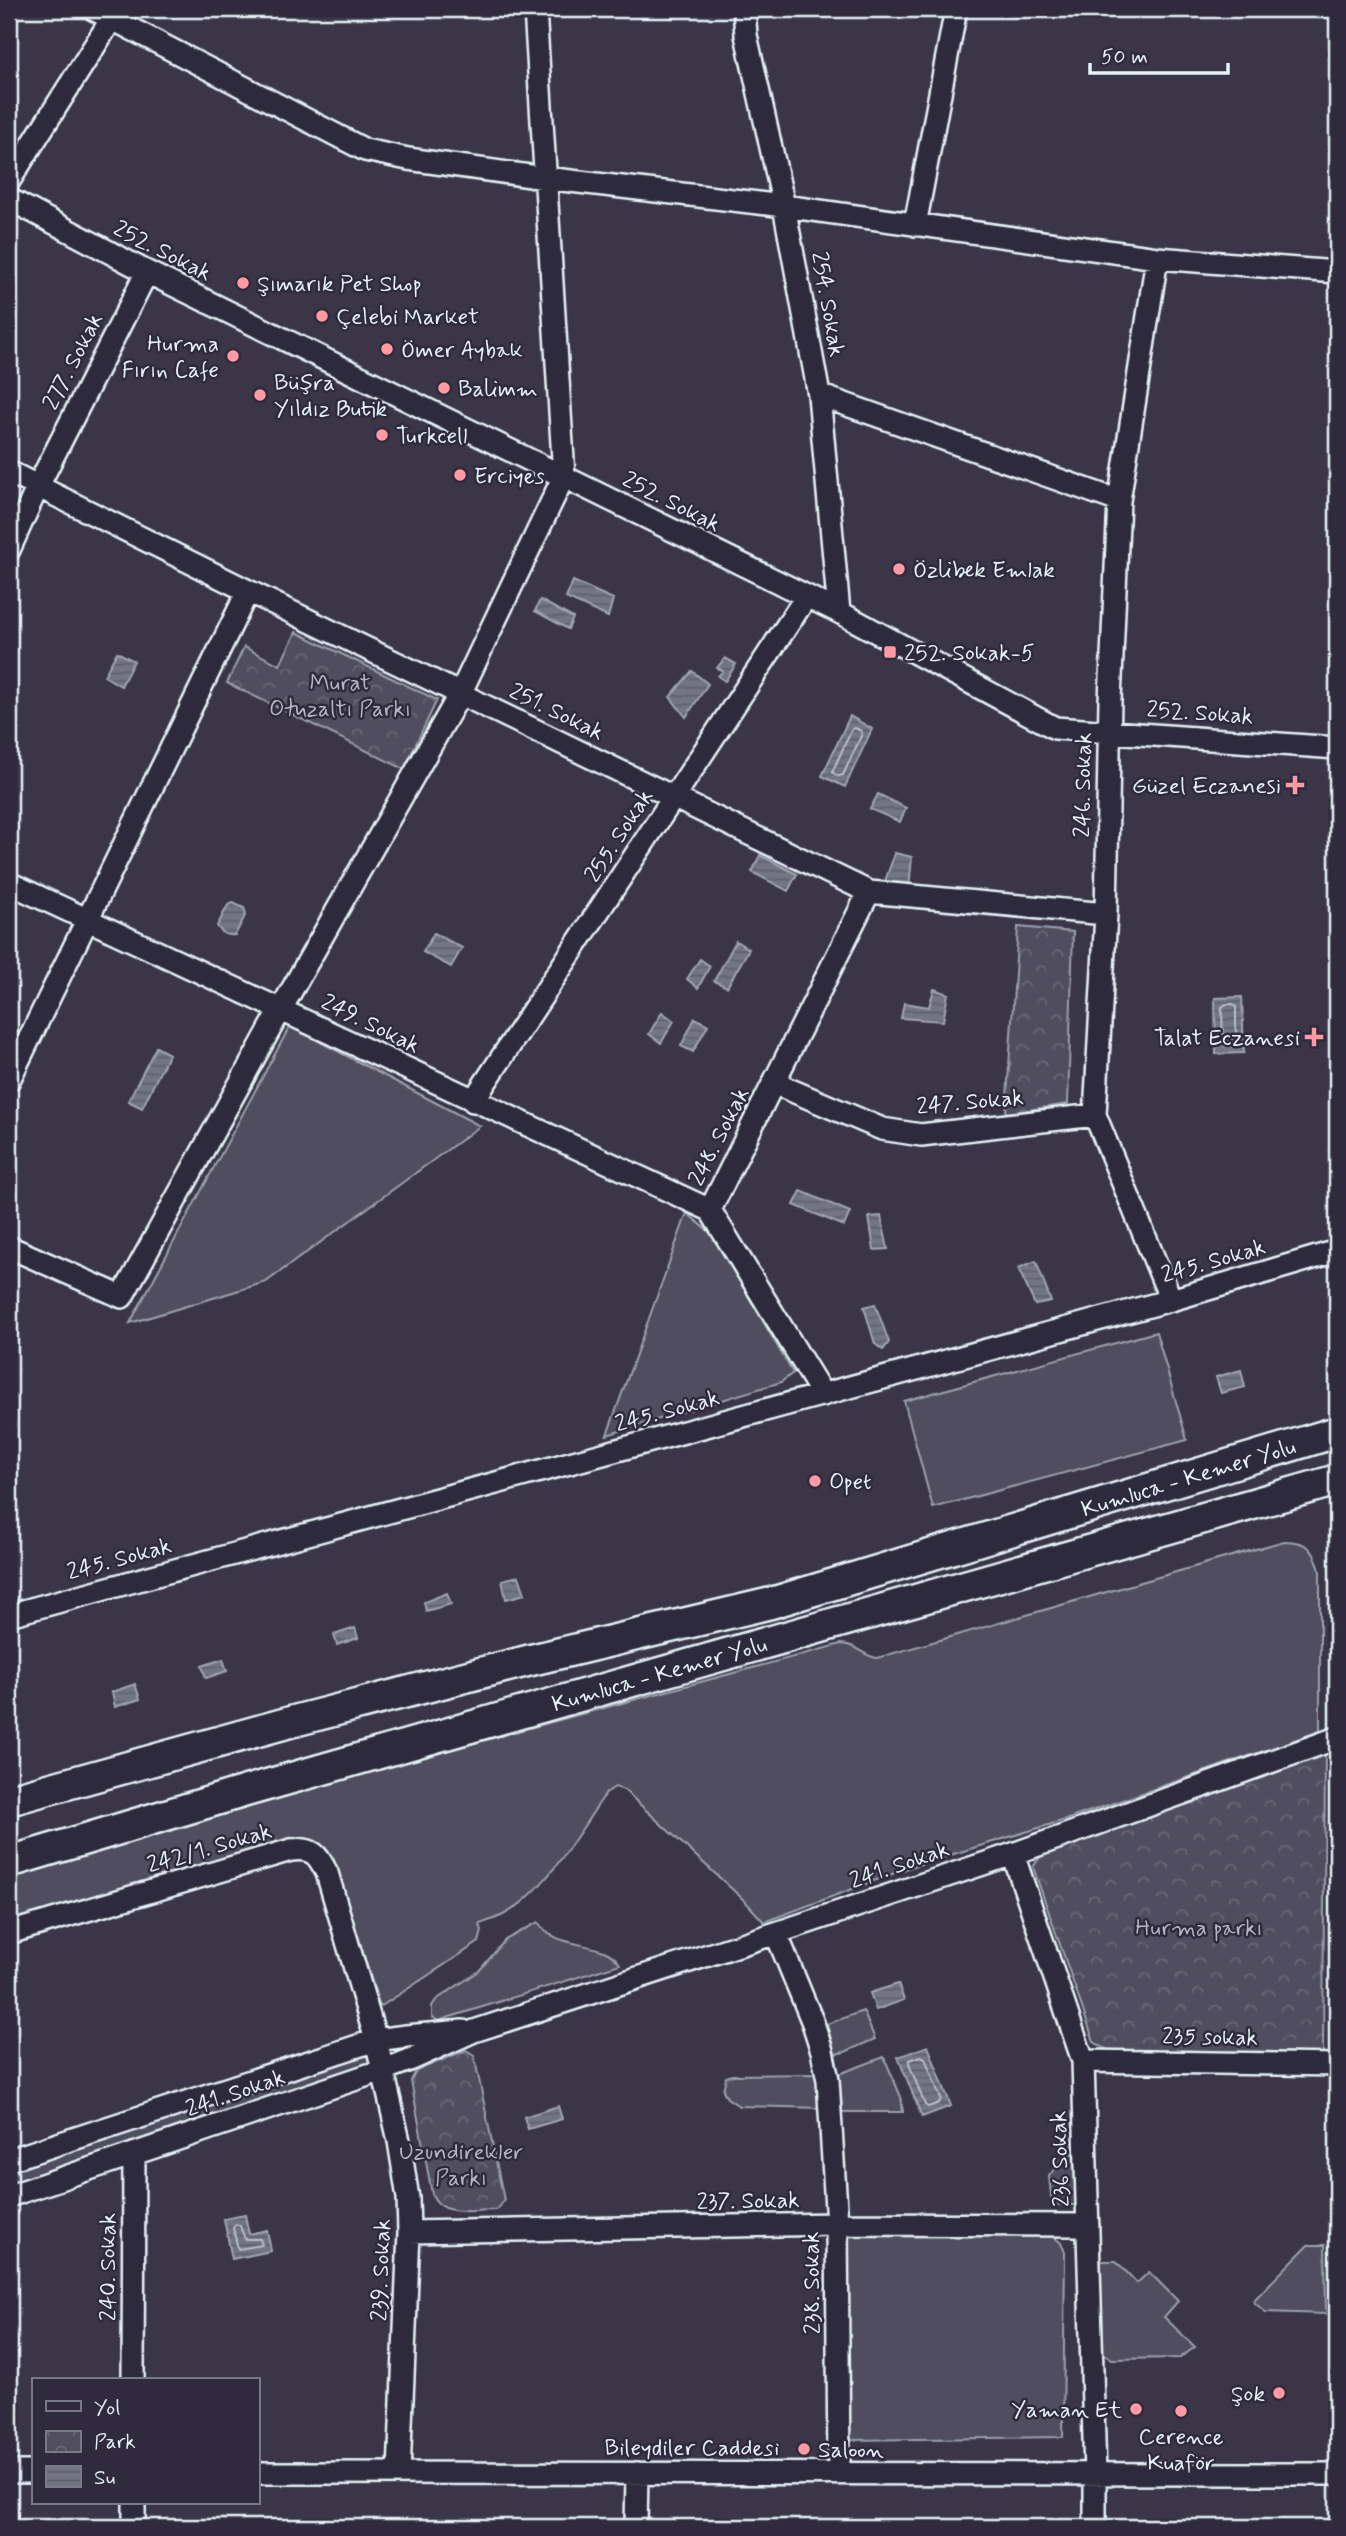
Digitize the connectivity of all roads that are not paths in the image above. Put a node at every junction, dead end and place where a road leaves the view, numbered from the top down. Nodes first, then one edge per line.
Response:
1 (535, 9) edge
2 (744, 9) edge
3 (956, 9) edge
4 (107, 12) edge
5 (545, 178) junction
6 (9, 181) edge
7 (9, 199) edge
8 (784, 206) junction
9 (915, 225) junction
10 (1157, 258) junction
11 (147, 272) junction
12 (1337, 272) edge
13 (819, 396) junction
14 (9, 471) edge
15 (564, 476) junction
16 (38, 486) junction
17 (1118, 501) junction
18 (9, 550) edge
19 (248, 591) junction
20 (806, 597) junction
21 (839, 612) junction
22 (460, 694) junction
23 (1110, 732) junction
24 (1337, 748) edge
25 (674, 797) junction
26 (9, 883) edge
27 (869, 892) junction
28 (1106, 914) junction
29 (87, 919) junction
30 (281, 1009) junction
31 (9, 1080) edge
32 (774, 1083) junction
33 (473, 1101) junction
34 (1095, 1115) junction
35 (710, 1210) junction
36 (9, 1247) edge
37 (1337, 1251) edge
38 (1171, 1300) junction
39 (823, 1395) junction
40 (1326, 1435) edge
41 (1325, 1484) edge
42 (9, 1615) edge
43 (1337, 1738) edge
44 (9, 1800) edge
45 (1013, 1854) junction
46 (9, 1861) edge
47 (9, 1933) edge
48 (776, 1933) junction
49 (474, 2031) junction
50 (376, 2040) junction
51 (1083, 2061) junction
52 (1337, 2065) edge
53 (383, 2070) junction
54 (134, 2154) junction
55 (9, 2160) edge
56 (10, 2191) edge
57 (837, 2224) junction
58 (1088, 2225) junction
59 (409, 2232) junction
60 (133, 2378) edge
61 (9, 2472) edge
62 (32, 2472) edge
63 (259, 2473) edge
64 (398, 2473) junction
65 (637, 2473) junction
66 (839, 2473) junction
67 (1095, 2474) junction
68 (1337, 2474) edge
69 (134, 2504) edge
70 (134, 2527) edge
71 (636, 2527) edge
72 (1095, 2527) edge

1 - 5 street
2 - 8 street, 254. Sokak
3 - 9 street
4 - 5 street
4 - 6 street
5 - 8 street
5 - 15 street
7 - 11 street, 252. Sokak
8 - 9 street
8 - 13 street, 254. Sokak
9 - 10 street
10 - 12 street
10 - 17 street, 246. Sokak
11 - 15 street, 252. Sokak
11 - 16 street, 277. Sokak
13 - 17 street
13 - 21 street, 254. Sokak
14 - 16 street, 251. Sokak
15 - 20 street, 252. Sokak
15 - 22 street
16 - 18 street, 277. Sokak
16 - 19 street, 251. Sokak
17 - 23 street, 246. Sokak
19 - 22 street, 251. Sokak
19 - 29 street
20 - 21 street, 252. Sokak
20 - 25 street, 255. Sokak
21 - 23 street, 252. Sokak
22 - 25 street, 251. Sokak
22 - 30 street
23 - 24 street, 252. Sokak
23 - 28 street, 246. Sokak
25 - 27 street, 251. Sokak
25 - 33 street, 255. Sokak
26 - 29 street, 249. Sokak
27 - 28 street, 251. Sokak
27 - 32 street, 248. Sokak
28 - 34 street, 246. Sokak
29 - 30 street, 249. Sokak
29 - 31 street
30 - 33 street, 249. Sokak
30 - 36 street
32 - 34 street, 247. Sokak
32 - 35 street, 248. Sokak
33 - 35 street, 249. Sokak
34 - 38 street, 246. Sokak
35 - 39 street, 248. Sokak
37 - 38 street, 245. Sokak
38 - 39 street, 245. Sokak
39 - 42 street, 245. Sokak
40 - 44 highway, Kumluca - Kemer Yolu
41 - 46 highway, Kumluca - Kemer Yolu
43 - 45 street, 241. Sokak
45 - 48 street, 241. Sokak
45 - 51 street, 236 Sokak
47 - 50 street, 242/1. Sokak
48 - 49 street, 241. Sokak
48 - 57 street, 238. Sokak
49 - 50 street, 241. Sokak
49 - 53 street, 241. Sokak
50 - 53 street, 239. Sokak
50 - 55 street, 241. Sokak
51 - 52 street, 235 sokak
51 - 58 street, 236 Sokak
53 - 54 street, 241. Sokak
53 - 59 street, 239. Sokak
54 - 56 street, 241. Sokak
54 - 60 street, 240. Sokak
57 - 58 street, 237. Sokak
57 - 59 street, 237. Sokak
57 - 66 street, 238. Sokak
58 - 67 street, 236 Sokak
59 - 64 street, 239. Sokak
61 - 62 street
63 - 64 street, Bileydiler Caddesi
64 - 65 street, Bileydiler Caddesi
65 - 66 street, Bileydiler Caddesi
65 - 71 street
66 - 67 street, Bileydiler Caddesi
67 - 68 street, Bileydiler Caddesi
67 - 72 street, 236 Sokak
69 - 70 street

